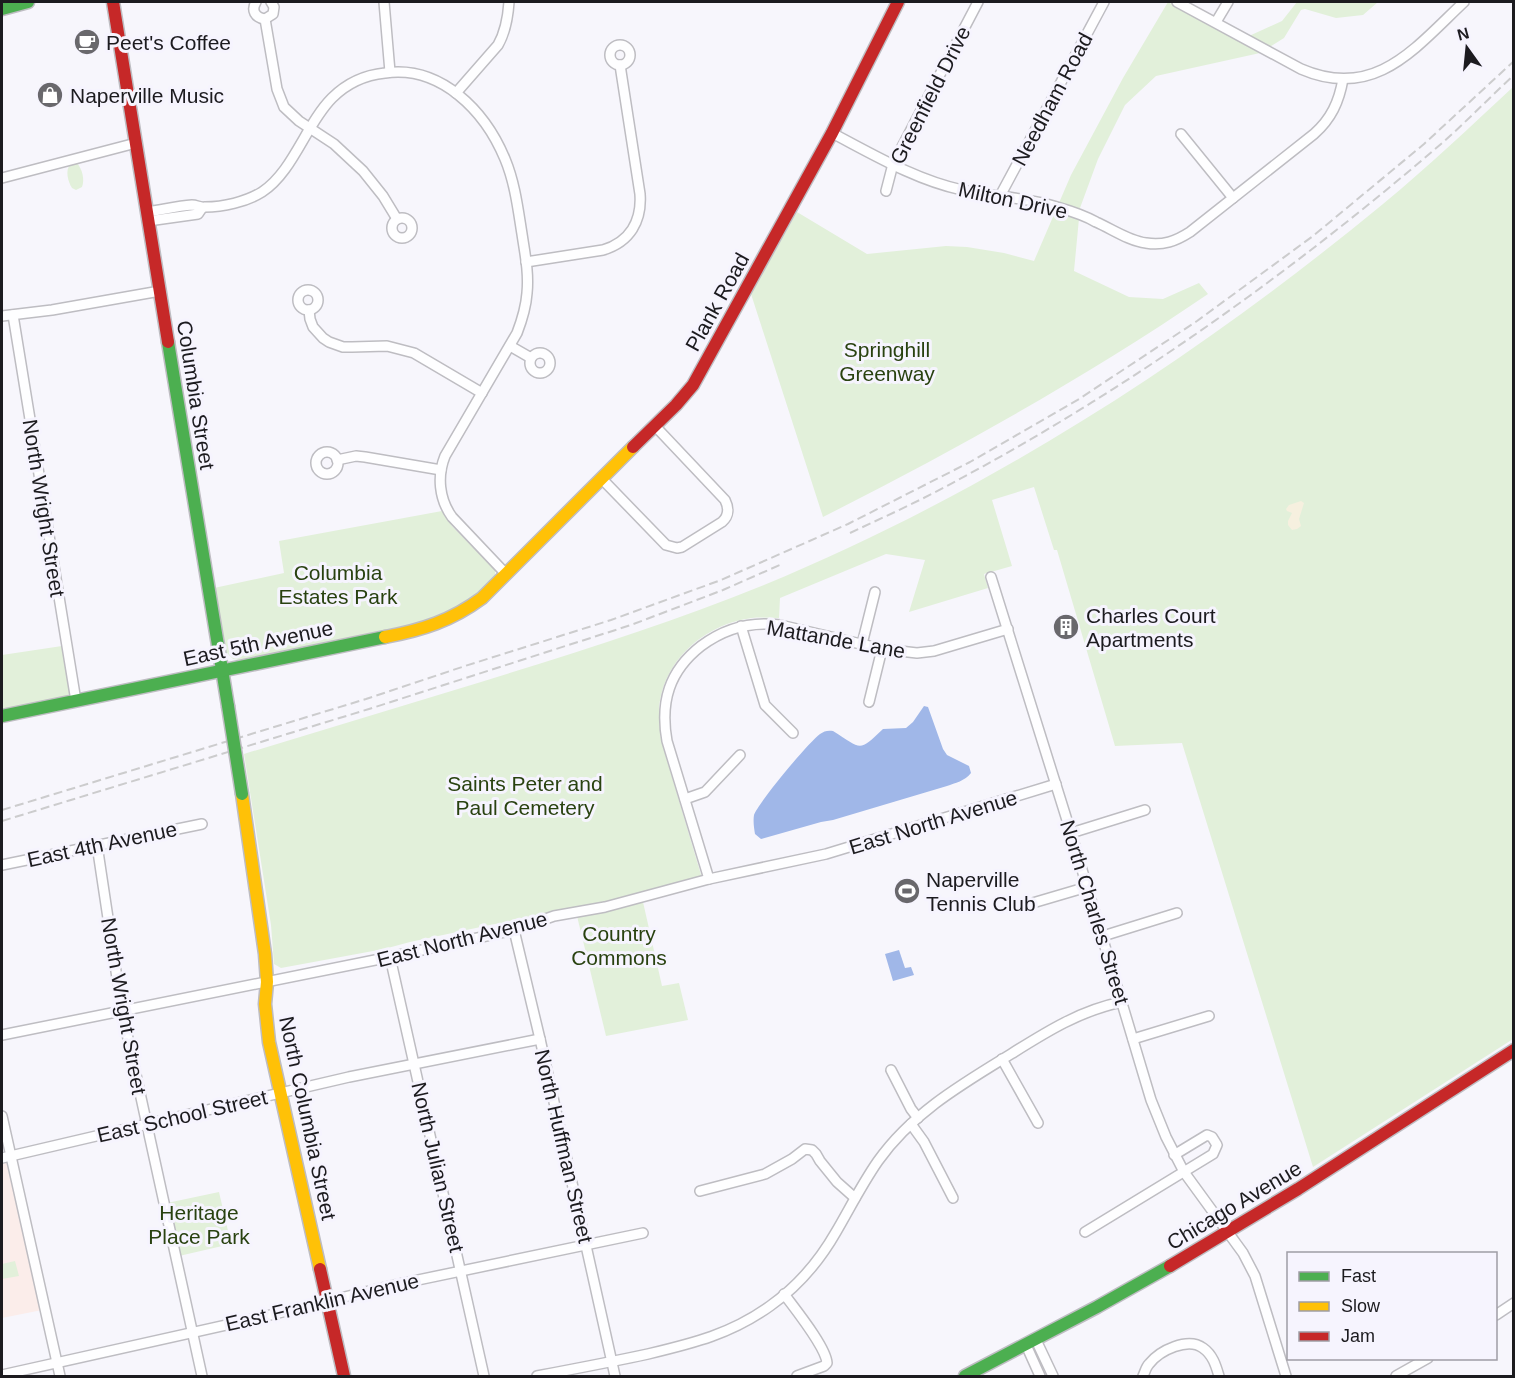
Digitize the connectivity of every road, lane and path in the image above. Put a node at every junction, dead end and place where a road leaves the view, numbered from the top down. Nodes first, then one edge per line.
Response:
1 (28, 2) edge
2 (113, 2) edge
3 (256, 2) edge
4 (271, 2) edge
5 (384, 2) edge
6 (509, 2) edge
7 (978, 2) edge
8 (1104, 2) edge
9 (1177, 2) edge
10 (1228, 2) edge
11 (1464, 2) edge
12 (895, 3) edge
13 (2, 9) edge
14 (265, 19) junction
15 (1216, 22) junction
16 (620, 65) dead end
17 (390, 72) junction
18 (1343, 79) junction
19 (456, 93) junction
20 (310, 128) junction
21 (832, 133) junction
22 (1181, 134) dead end
23 (136, 143) junction
24 (893, 164) junction
25 (2, 177) edge
26 (886, 191) dead end
27 (1000, 196) junction
28 (1233, 198) junction
29 (148, 217) junction
30 (397, 219) dead end
31 (526, 262) junction
32 (160, 291) junction
33 (309, 310) dead end
34 (13, 315) junction
35 (2, 316) edge
36 (510, 346) junction
37 (531, 358) dead end
38 (482, 393) junction
39 (655, 426) junction
40 (337, 460) dead end
41 (441, 470) junction
42 (602, 478) junction
43 (506, 574) junction
44 (991, 577) dead end
45 (875, 592) dead end
46 (741, 626) junction
47 (1008, 630) junction
48 (862, 644) junction
49 (882, 649) junction
50 (222, 670) junction
51 (76, 701) junction
52 (869, 702) dead end
53 (2, 716) edge
54 (794, 733) dead end
55 (740, 755) dead end
56 (1056, 784) junction
57 (242, 794) joint
58 (685, 799) junction
59 (1145, 810) dead end
60 (202, 824) dead end
61 (1071, 832) junction
62 (97, 845) junction
63 (2, 865) edge
64 (709, 879) junction
65 (1087, 886) junction
66 (1018, 907) dead end
67 (1177, 913) dead end
68 (514, 930) junction
69 (1103, 936) junction
70 (390, 957) junction
71 (267, 982) junction
72 (1122, 1002) junction
73 (122, 1011) junction
74 (1209, 1016) dead end
75 (2, 1035) edge
76 (540, 1039) junction
77 (1133, 1039) junction
78 (1514, 1050) edge
79 (1002, 1059) junction
80 (414, 1064) junction
81 (891, 1070) dead end
82 (280, 1094) junction
83 (2, 1116) edge
84 (914, 1121) junction
85 (1038, 1124) dead end
86 (147, 1125) junction
87 (1174, 1155) junction
88 (6, 1157) edge
89 (1184, 1172) junction
90 (700, 1191) dead end
91 (855, 1198) junction
92 (953, 1198) dead end
93 (1085, 1232) dead end
94 (1227, 1232) junction
95 (643, 1233) dead end
96 (586, 1245) junction
97 (461, 1271) junction
98 (784, 1294) junction
99 (327, 1300) junction
100 (1514, 1303) edge
101 (1497, 1314) edge
102 (192, 1333) junction
103 (1031, 1342) junction
104 (1427, 1360) edge
105 (612, 1361) junction
106 (57, 1362) junction
107 (2, 1375) edge
108 (60, 1377) edge
109 (202, 1377) edge
110 (344, 1377) edge
111 (484, 1377) edge
112 (537, 1377) edge
113 (615, 1377) edge
114 (797, 1377) edge
115 (965, 1377) edge
116 (1040, 1377) edge
117 (1053, 1377) edge
118 (1143, 1377) edge
119 (1219, 1377) edge
120 (1286, 1377) edge
121 (1396, 1377) edge

1 - 13 street
2 - 23 street, Columbia Street
3 - 14 street
4 - 14 street
5 - 17 street
6 - 19 street
7 - 24 street, Greenfield Drive
8 - 27 street, Needham Road
9 - 15 street
10 - 15 street
11 - 18 street
12 - 21 street, Plank Road
14 - 20 street
15 - 18 street
16 - 31 street
17 - 19 street
17 - 20 street
18 - 28 street, Milton Drive
19 - 31 street
20 - 29 street
20 - 30 street
21 - 24 street, Milton Drive
21 - 39 street, Plank Road
22 - 28 street
23 - 25 street
23 - 29 street, Columbia Street
24 - 26 street, Greenfield Drive
24 - 27 street, Milton Drive
27 - 28 street, Milton Drive
29 - 32 street, Columbia Street
31 - 36 street
32 - 34 street
32 - 50 street, Columbia Street
33 - 38 street
34 - 35 street
34 - 51 street, North Wright Street
36 - 37 street
36 - 38 street
38 - 41 street
39 - 42 street, Plank Road
39 - 42 street
40 - 41 street
41 - 43 street
42 - 43 street, Plank Road
43 - 50 street, East 5th Avenue
44 - 47 street, North Charles Street
45 - 48 street
46 - 48 street, Mattande Lane
46 - 54 street
46 - 58 street, Mattande Lane
47 - 49 street, Mattande Lane
47 - 56 street, North Charles Street
48 - 49 street, Mattande Lane
49 - 52 street
50 - 51 street, East 5th Avenue
50 - 57 street, Columbia Street, bridge
51 - 53 street, East 5th Avenue
55 - 58 street
56 - 61 street, North Charles Street
56 - 64 street, East North Avenue
57 - 71 street, North Columbia Street
58 - 64 street, Mattande Lane
59 - 61 street
60 - 62 street, East 4th Avenue
61 - 65 street, North Charles Street
62 - 63 street, East 4th Avenue
62 - 73 street, North Wright Street
64 - 68 street, East North Avenue
65 - 66 street
65 - 69 street, North Charles Street
67 - 69 street
68 - 70 street, East North Avenue
68 - 76 street, North Huffman Street
69 - 72 street, North Charles Street
70 - 71 street, East North Avenue
70 - 80 street, North Julian Street
71 - 73 street, East North Avenue
71 - 82 street, North Columbia Street
72 - 77 street, North Charles Street
72 - 79 street
73 - 75 street, East North Avenue
73 - 86 street, North Wright Street
74 - 77 street
76 - 80 street, East School Street
76 - 96 street, North Huffman Street
77 - 87 street, North Charles Street
78 - 94 street, Chicago Avenue
79 - 84 street
79 - 85 street
80 - 82 street, East School Street
80 - 97 street, North Julian Street
81 - 84 street
82 - 86 street, East School Street
82 - 99 street, North Columbia Street
83 - 88 street
84 - 91 street
84 - 92 street
86 - 88 street, East School Street
86 - 102 street, North Wright Street
87 - 89 street, North Charles Street
87 - 89 street
88 - 106 street
89 - 93 street
89 - 94 street, North Charles Street
90 - 91 street
91 - 98 street
94 - 103 street, Chicago Avenue
94 - 120 street, North Charles Street
95 - 96 street, East Franklin Avenue
96 - 97 street, East Franklin Avenue
96 - 105 street, North Huffman Street
97 - 99 street, East Franklin Avenue
97 - 111 street, North Julian Street
98 - 105 street
98 - 114 street
99 - 102 street, East Franklin Avenue
99 - 110 street, North Columbia Street
100 - 101 street
102 - 106 street, East Franklin Avenue
102 - 109 street, North Wright Street
103 - 115 street, Chicago Avenue
103 - 116 street
103 - 117 street
104 - 121 street
105 - 112 street
105 - 113 street, North Huffman Street
106 - 107 street, East Franklin Avenue
106 - 108 street
118 - 119 street

